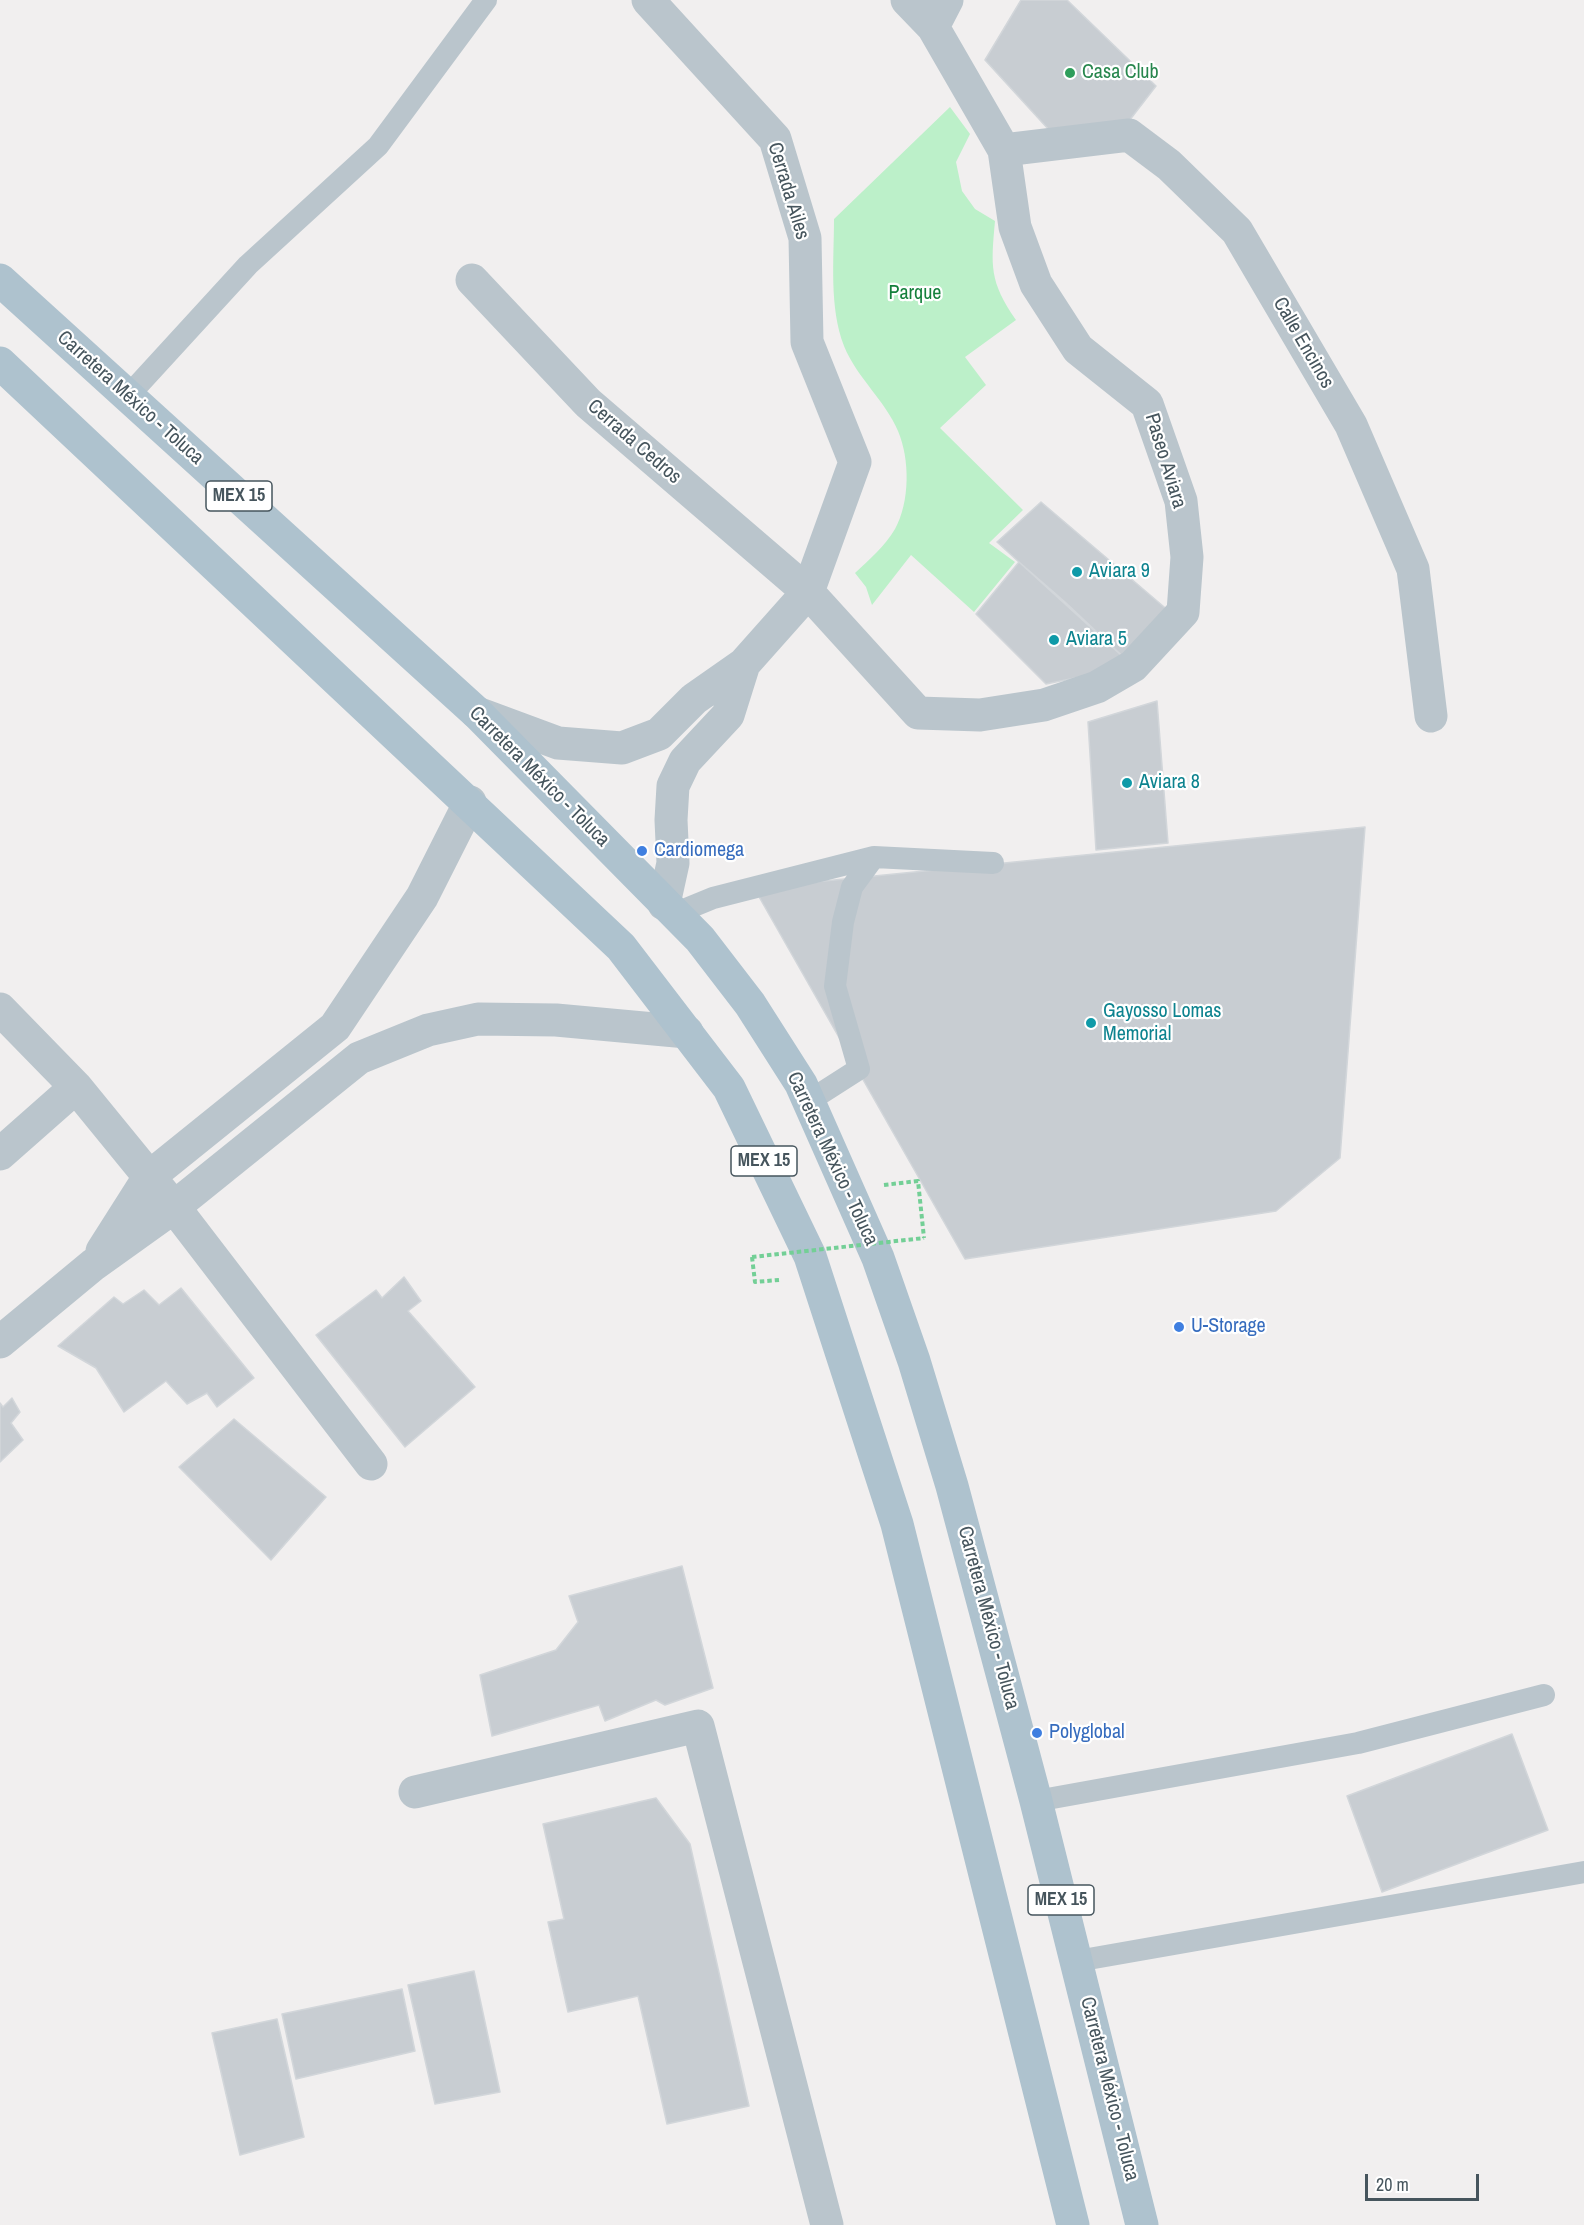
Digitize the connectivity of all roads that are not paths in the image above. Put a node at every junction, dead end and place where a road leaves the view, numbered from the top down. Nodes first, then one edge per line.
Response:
1 (486, 0) edge
2 (648, 0) edge
3 (908, 0) edge
4 (940, 14) edge
5 (1004, 150) junction
6 (0, 280) edge
7 (472, 280) dead end
8 (0, 363) edge
9 (128, 396) junction
10 (808, 592) junction
11 (744, 664) junction
12 (477, 713) junction
13 (1431, 716) dead end
14 (470, 802) junction
15 (874, 857) junction
16 (993, 863) dead end
17 (669, 909) junction
18 (0, 1009) edge
19 (687, 1032) junction
20 (76, 1087) junction
21 (809, 1101) junction
22 (0, 1154) edge
23 (149, 1177) junction
24 (174, 1208) junction
25 (93, 1265) junction
26 (0, 1341) edge
27 (371, 1464) dead end
28 (1544, 1695) dead end
29 (415, 1792) dead end
30 (1036, 1801) junction
31 (1584, 1872) edge
32 (1077, 1961) junction
33 (827, 2225) edge
34 (1073, 2225) edge
35 (1142, 2225) edge

1 - 9 lane
2 - 10 street, Cerrada Ailes
3 - 4 street
4 - 5 street
5 - 10 street, Paseo Aviara
5 - 13 street, Calle Encinos
6 - 9 main road, Carretera México - Toluca / MEX 15
7 - 10 street, Cerrada Cedros
8 - 14 main road, MEX 15
9 - 12 main road, Carretera México - Toluca / MEX 15
10 - 11 street
11 - 12 street
11 - 17 street
12 - 17 main road, Carretera México - Toluca / MEX 15
14 - 19 main road, MEX 15
14 - 23 street
15 - 16 lane
15 - 17 lane
15 - 21 lane
17 - 21 main road, Carretera México - Toluca / MEX 15
18 - 20 street
19 - 24 street
19 - 34 main road, MEX 15
20 - 22 street
20 - 23 street
21 - 30 main road, Carretera México - Toluca / MEX 15
23 - 24 street
23 - 25 street
24 - 25 street
24 - 27 street
25 - 26 street
28 - 30 lane
29 - 33 street
30 - 32 main road, Carretera México - Toluca / MEX 15
31 - 32 lane
32 - 35 main road, Carretera México - Toluca / MEX 15

